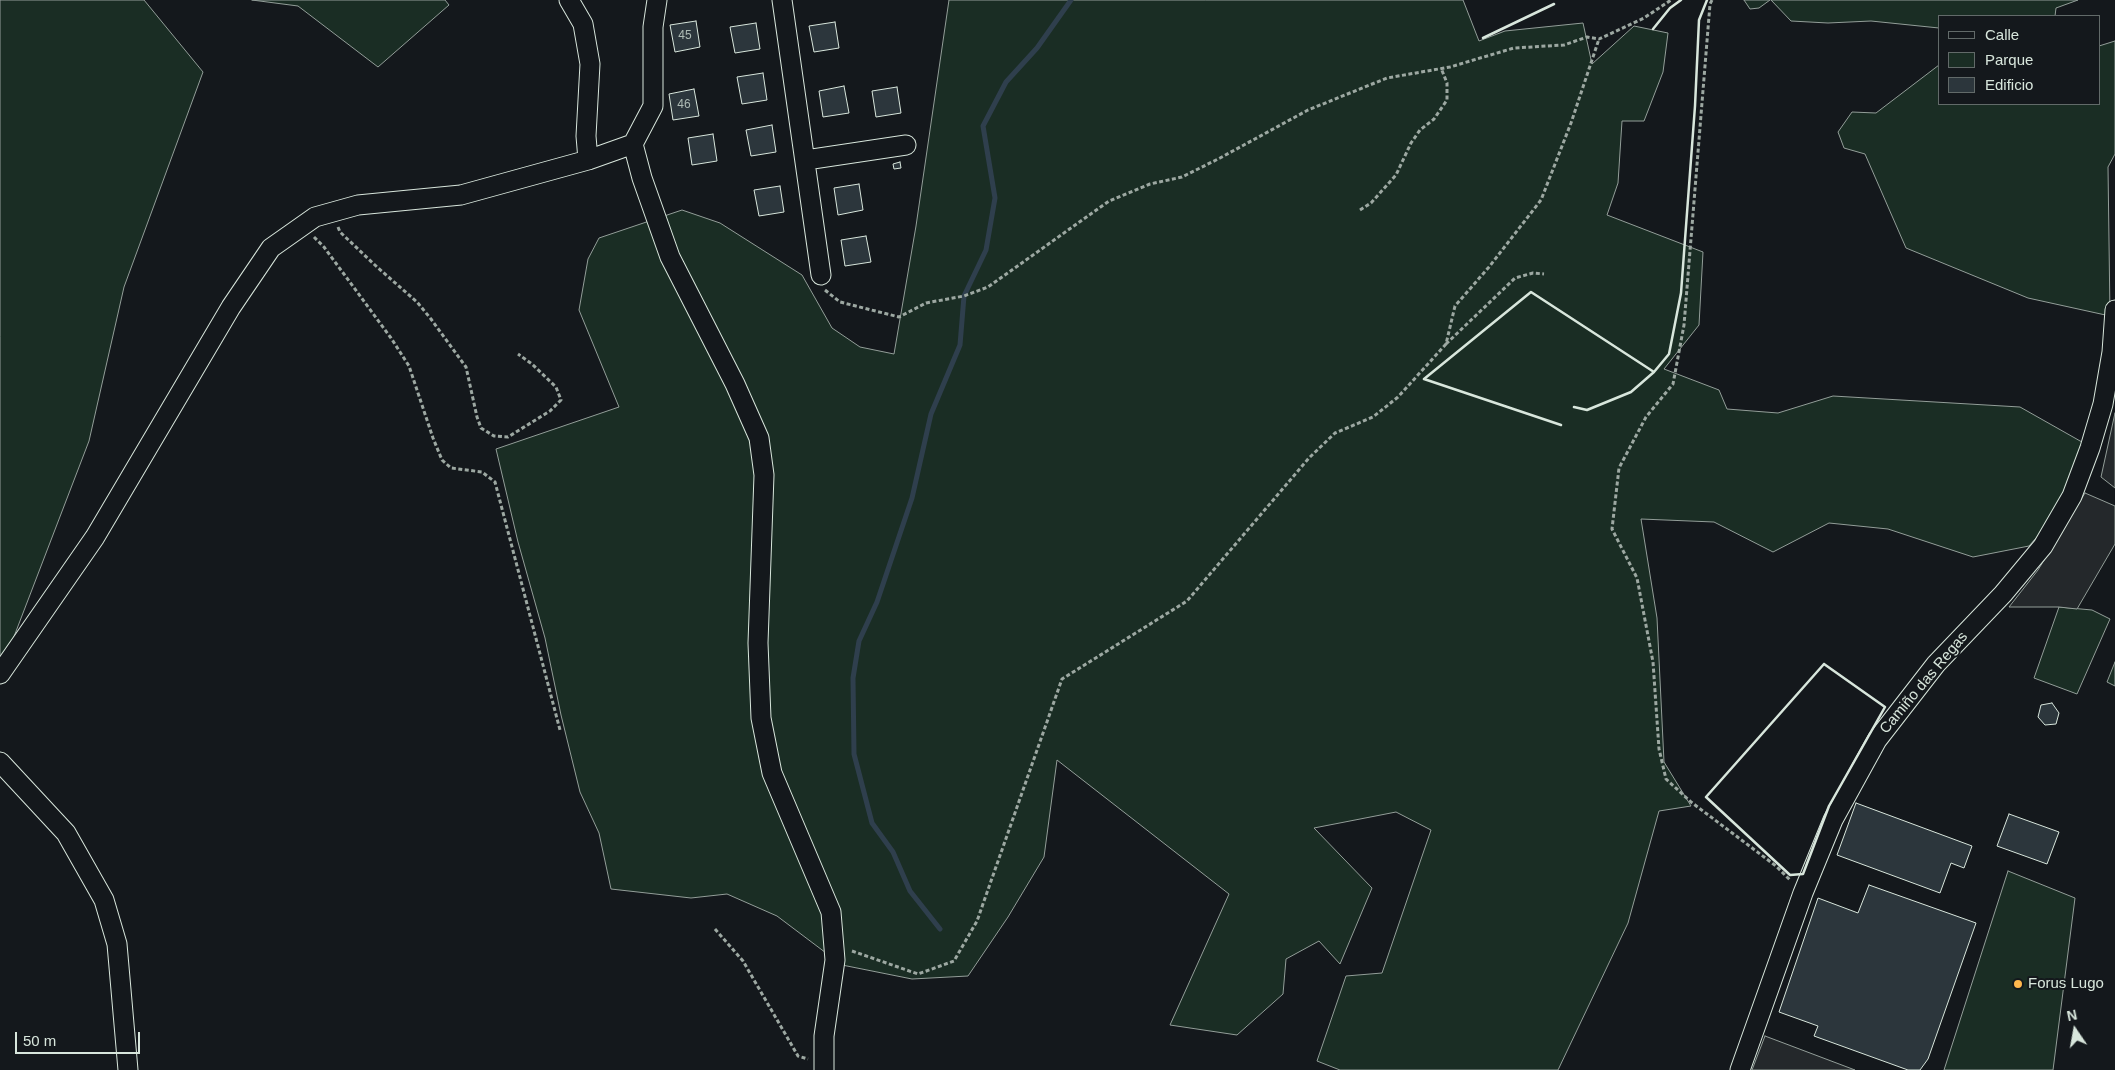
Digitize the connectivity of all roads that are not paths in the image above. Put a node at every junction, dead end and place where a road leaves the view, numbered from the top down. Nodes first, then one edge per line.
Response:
1 (569, 0) edge
2 (657, 0) edge
3 (782, 0) edge
4 (633, 144) junction
5 (906, 145) dead end
6 (588, 160) junction
7 (806, 160) junction
8 (821, 275) road end
9 (2115, 310) edge
10 (2109, 411) edge
11 (0, 674) edge
12 (0, 762) edge
13 (823, 1067) edge
14 (128, 1070) edge
15 (1740, 1070) edge

1 - 6 street
2 - 4 street
3 - 7 street
4 - 6 street
4 - 13 street
5 - 7 street
6 - 11 street
7 - 8 street
9 - 10 street, Camiño das Regas
10 - 15 street, Camiño das Regas
12 - 14 street

